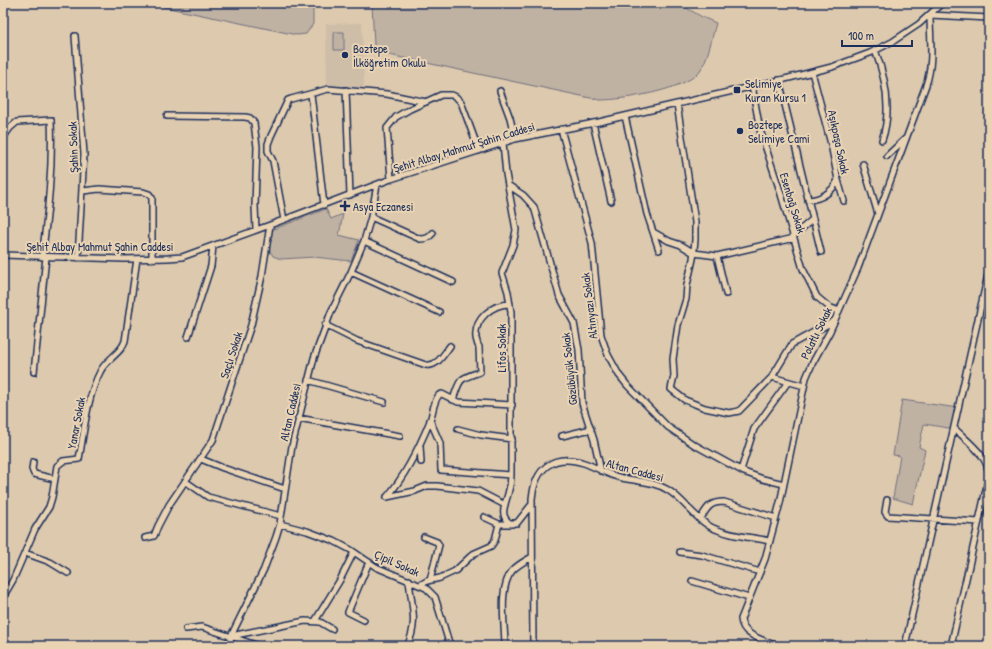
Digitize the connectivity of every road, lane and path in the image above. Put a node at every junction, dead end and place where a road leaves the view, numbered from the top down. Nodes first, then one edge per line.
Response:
1 (942, 3) edge
2 (930, 15) junction
3 (989, 18) edge
4 (74, 36) dead end
5 (875, 50) junction
6 (812, 72) junction
7 (779, 80) junction
8 (752, 86) junction
9 (346, 90) junction
10 (500, 91) dead end
11 (310, 94) junction
12 (426, 102) junction
13 (677, 104) junction
14 (167, 116) dead end
15 (625, 116) junction
16 (593, 123) junction
17 (561, 129) junction
18 (3, 138) edge
19 (906, 138) junction
20 (515, 139) junction
21 (882, 140) dead end
22 (503, 143) junction
23 (479, 150) junction
24 (887, 156) dead end
25 (863, 164) dead end
26 (391, 179) junction
27 (838, 180) junction
28 (377, 185) junction
29 (508, 185) junction
30 (83, 191) junction
31 (350, 195) junction
32 (808, 200) junction
33 (611, 201) dead end
34 (844, 201) dead end
35 (324, 205) junction
36 (878, 214) junction
37 (371, 217) junction
38 (813, 219) junction
39 (284, 220) junction
40 (270, 225) junction
41 (256, 230) junction
42 (653, 232) junction
43 (433, 233) dead end
44 (793, 237) junction
45 (364, 241) junction
46 (213, 246) junction
47 (659, 250) dead end
48 (821, 252) dead end
49 (694, 253) junction
50 (3, 255) edge
51 (717, 256) junction
52 (44, 257) junction
53 (78, 258) junction
54 (137, 259) junction
55 (152, 259) junction
56 (989, 270) edge
57 (351, 272) junction
58 (453, 282) dead end
59 (726, 294) dead end
60 (510, 304) junction
61 (839, 311) junction
62 (439, 312) dead end
63 (834, 321) junction
64 (325, 325) junction
65 (188, 337) dead end
66 (450, 346) dead end
67 (34, 372) dead end
68 (772, 377) junction
69 (308, 380) junction
70 (788, 382) junction
71 (804, 386) junction
72 (454, 400) junction
73 (384, 402) dead end
74 (512, 405) junction
75 (298, 418) junction
76 (430, 420) junction
77 (954, 428) junction
78 (458, 429) dead end
79 (591, 430) junction
80 (400, 436) dead end
81 (562, 436) dead end
82 (512, 439) junction
83 (420, 444) junction
84 (201, 459) junction
85 (33, 462) dead end
86 (421, 462) dead end
87 (741, 470) junction
88 (601, 471) junction
89 (511, 475) junction
90 (55, 479) junction
91 (185, 481) junction
92 (784, 484) junction
93 (285, 489) junction
94 (987, 496) edge
95 (887, 500) dead end
96 (532, 504) junction
97 (505, 505) junction
98 (281, 516) junction
99 (484, 517) dead end
100 (776, 518) junction
101 (934, 519) junction
102 (700, 520) junction
103 (979, 522) junction
104 (280, 524) junction
105 (499, 524) junction
106 (513, 524) junction
107 (424, 537) dead end
108 (145, 538) dead end
109 (770, 540) junction
110 (354, 552) junction
111 (680, 552) dead end
112 (25, 553) junction
113 (532, 556) junction
114 (369, 562) junction
115 (760, 572) junction
116 (68, 573) dead end
117 (409, 580) junction
118 (430, 580) junction
119 (692, 582) dead end
120 (420, 585) junction
121 (3, 597) edge
122 (749, 598) junction
123 (364, 620) dead end
124 (315, 621) junction
125 (186, 628) dead end
126 (332, 629) dead end
127 (232, 636) junction
128 (229, 646) edge
129 (259, 646) edge
130 (407, 646) edge
131 (450, 646) edge
132 (504, 646) edge
133 (533, 646) edge
134 (777, 646) edge
135 (905, 646) edge
136 (951, 646) edge

1 - 2 street, Şehit Albay Mahmut Şahin Caddesi
2 - 3 street
2 - 5 street, Şehit Albay Mahmut Şahin Caddesi
2 - 19 street, Polatlı Sokak
4 - 30 street, Şahin Sokak
5 - 6 street, Şehit Albay Mahmut Şahin Caddesi
5 - 21 street
6 - 7 street, Şehit Albay Mahmut Şahin Caddesi
6 - 27 street, Aşıkpaşa Sokak
7 - 8 street, Şehit Albay Mahmut Şahin Caddesi
7 - 32 street
8 - 13 street, Şehit Albay Mahmut Şahin Caddesi
8 - 44 street, Esenbağ Sokak
9 - 11 street
9 - 12 street
9 - 31 street
10 - 20 street
11 - 35 street
11 - 39 street
12 - 23 street
12 - 26 street
13 - 15 street, Şehit Albay Mahmut Şahin Caddesi
13 - 49 street
14 - 41 street
15 - 16 street, Şehit Albay Mahmut Şahin Caddesi
15 - 42 street
16 - 17 street, Şehit Albay Mahmut Şahin Caddesi
16 - 33 street
17 - 20 street, Şehit Albay Mahmut Şahin Caddesi
17 - 87 street, Altınyazı Sokak
18 - 52 street
19 - 24 street
19 - 36 street, Polatlı Sokak
20 - 22 street, Şehit Albay Mahmut Şahin Caddesi
22 - 23 street, Şehit Albay Mahmut Şahin Caddesi
22 - 29 street, Lifos Sokak
23 - 26 street, Şehit Albay Mahmut Şahin Caddesi
25 - 36 street
26 - 28 street, Şehit Albay Mahmut Şahin Caddesi
27 - 32 street, Aşıkpaşa Sokak
27 - 34 street
28 - 31 street, Şehit Albay Mahmut Şahin Caddesi
28 - 37 street, Altan Caddesi
29 - 60 street, Lifos Sokak
29 - 79 street, Gözübüyük Sokak
30 - 53 street, Şahin Sokak
30 - 55 street
31 - 35 street, Şehit Albay Mahmut Şahin Caddesi
32 - 38 street
35 - 39 street, Şehit Albay Mahmut Şahin Caddesi
36 - 61 street, Polatlı Sokak
37 - 43 street
37 - 45 street, Altan Caddesi
38 - 44 street
38 - 48 street
39 - 40 street, Şehit Albay Mahmut Şahin Caddesi
40 - 41 street, Şehit Albay Mahmut Şahin Caddesi
40 - 84 street, Saçlı Sokak
41 - 46 street, Şehit Albay Mahmut Şahin Caddesi
42 - 47 street
42 - 49 street
44 - 51 street
44 - 61 street, Esenbağ Sokak
45 - 57 street, Altan Caddesi
45 - 58 street
46 - 55 street, Şehit Albay Mahmut Şahin Caddesi
46 - 65 street
49 - 51 street
49 - 68 street
50 - 52 street, Şehit Albay Mahmut Şahin Caddesi
51 - 59 street
52 - 53 street, Şehit Albay Mahmut Şahin Caddesi
52 - 67 street
53 - 54 street, Şehit Albay Mahmut Şahin Caddesi
54 - 55 street, Şehit Albay Mahmut Şahin Caddesi
54 - 90 street, Yanar Sokak
56 - 77 street
57 - 62 street
57 - 64 street, Altan Caddesi
60 - 72 street
60 - 74 street, Lifos Sokak
61 - 63 street, Polatlı Sokak
63 - 68 street
63 - 71 street, Polatlı Sokak
64 - 66 street
64 - 69 street, Altan Caddesi
68 - 70 street
69 - 73 street
69 - 75 street, Altan Caddesi
70 - 71 street
70 - 87 street
71 - 92 street, Polatlı Sokak
72 - 74 street
72 - 76 street
74 - 82 street, Lifos Sokak
75 - 80 street
75 - 93 street, Altan Caddesi
76 - 83 street
76 - 89 street
77 - 94 street
77 - 101 street
78 - 82 street
79 - 81 street
79 - 88 street, Gözübüyük Sokak
82 - 89 street, Lifos Sokak
83 - 86 street
83 - 97 street
84 - 91 street, Saçlı Sokak
84 - 93 street
85 - 90 street
87 - 92 street, Altınyazı Sokak
88 - 96 street, Altan Caddesi
88 - 102 street, Altan Caddesi
89 - 97 street, Lifos Sokak
90 - 112 street, Yanar Sokak
91 - 98 street
91 - 108 street, Saçlı Sokak
92 - 100 street, Polatlı Sokak
93 - 98 street, Altan Caddesi
94 - 103 street
95 - 101 street
96 - 106 street
96 - 113 street, Altan Caddesi
97 - 106 street, Lifos Sokak
98 - 104 street, Altan Caddesi
99 - 105 street
100 - 102 street
100 - 109 street, Polatlı Sokak
101 - 103 street
101 - 135 street
102 - 109 street, Altan Caddesi
103 - 136 street
104 - 110 street, Çipil Sokak
104 - 127 street, Altan Caddesi
105 - 106 street
105 - 118 street
107 - 118 street
109 - 115 street, Polatlı Sokak
110 - 114 street, Çipil Sokak
110 - 124 street
111 - 115 street
112 - 116 street
112 - 121 street, Yanar Sokak
113 - 132 street
113 - 133 street, Altan Caddesi
114 - 117 street, Çipil Sokak
114 - 123 street
115 - 122 street, Polatlı Sokak
117 - 120 street, Çipil Sokak
117 - 130 street
118 - 120 street
119 - 122 street
120 - 131 street, Çipil Sokak
122 - 134 street, Polatlı Sokak
124 - 126 street
124 - 127 street
125 - 127 street
127 - 128 street, Altan Caddesi
127 - 129 street

